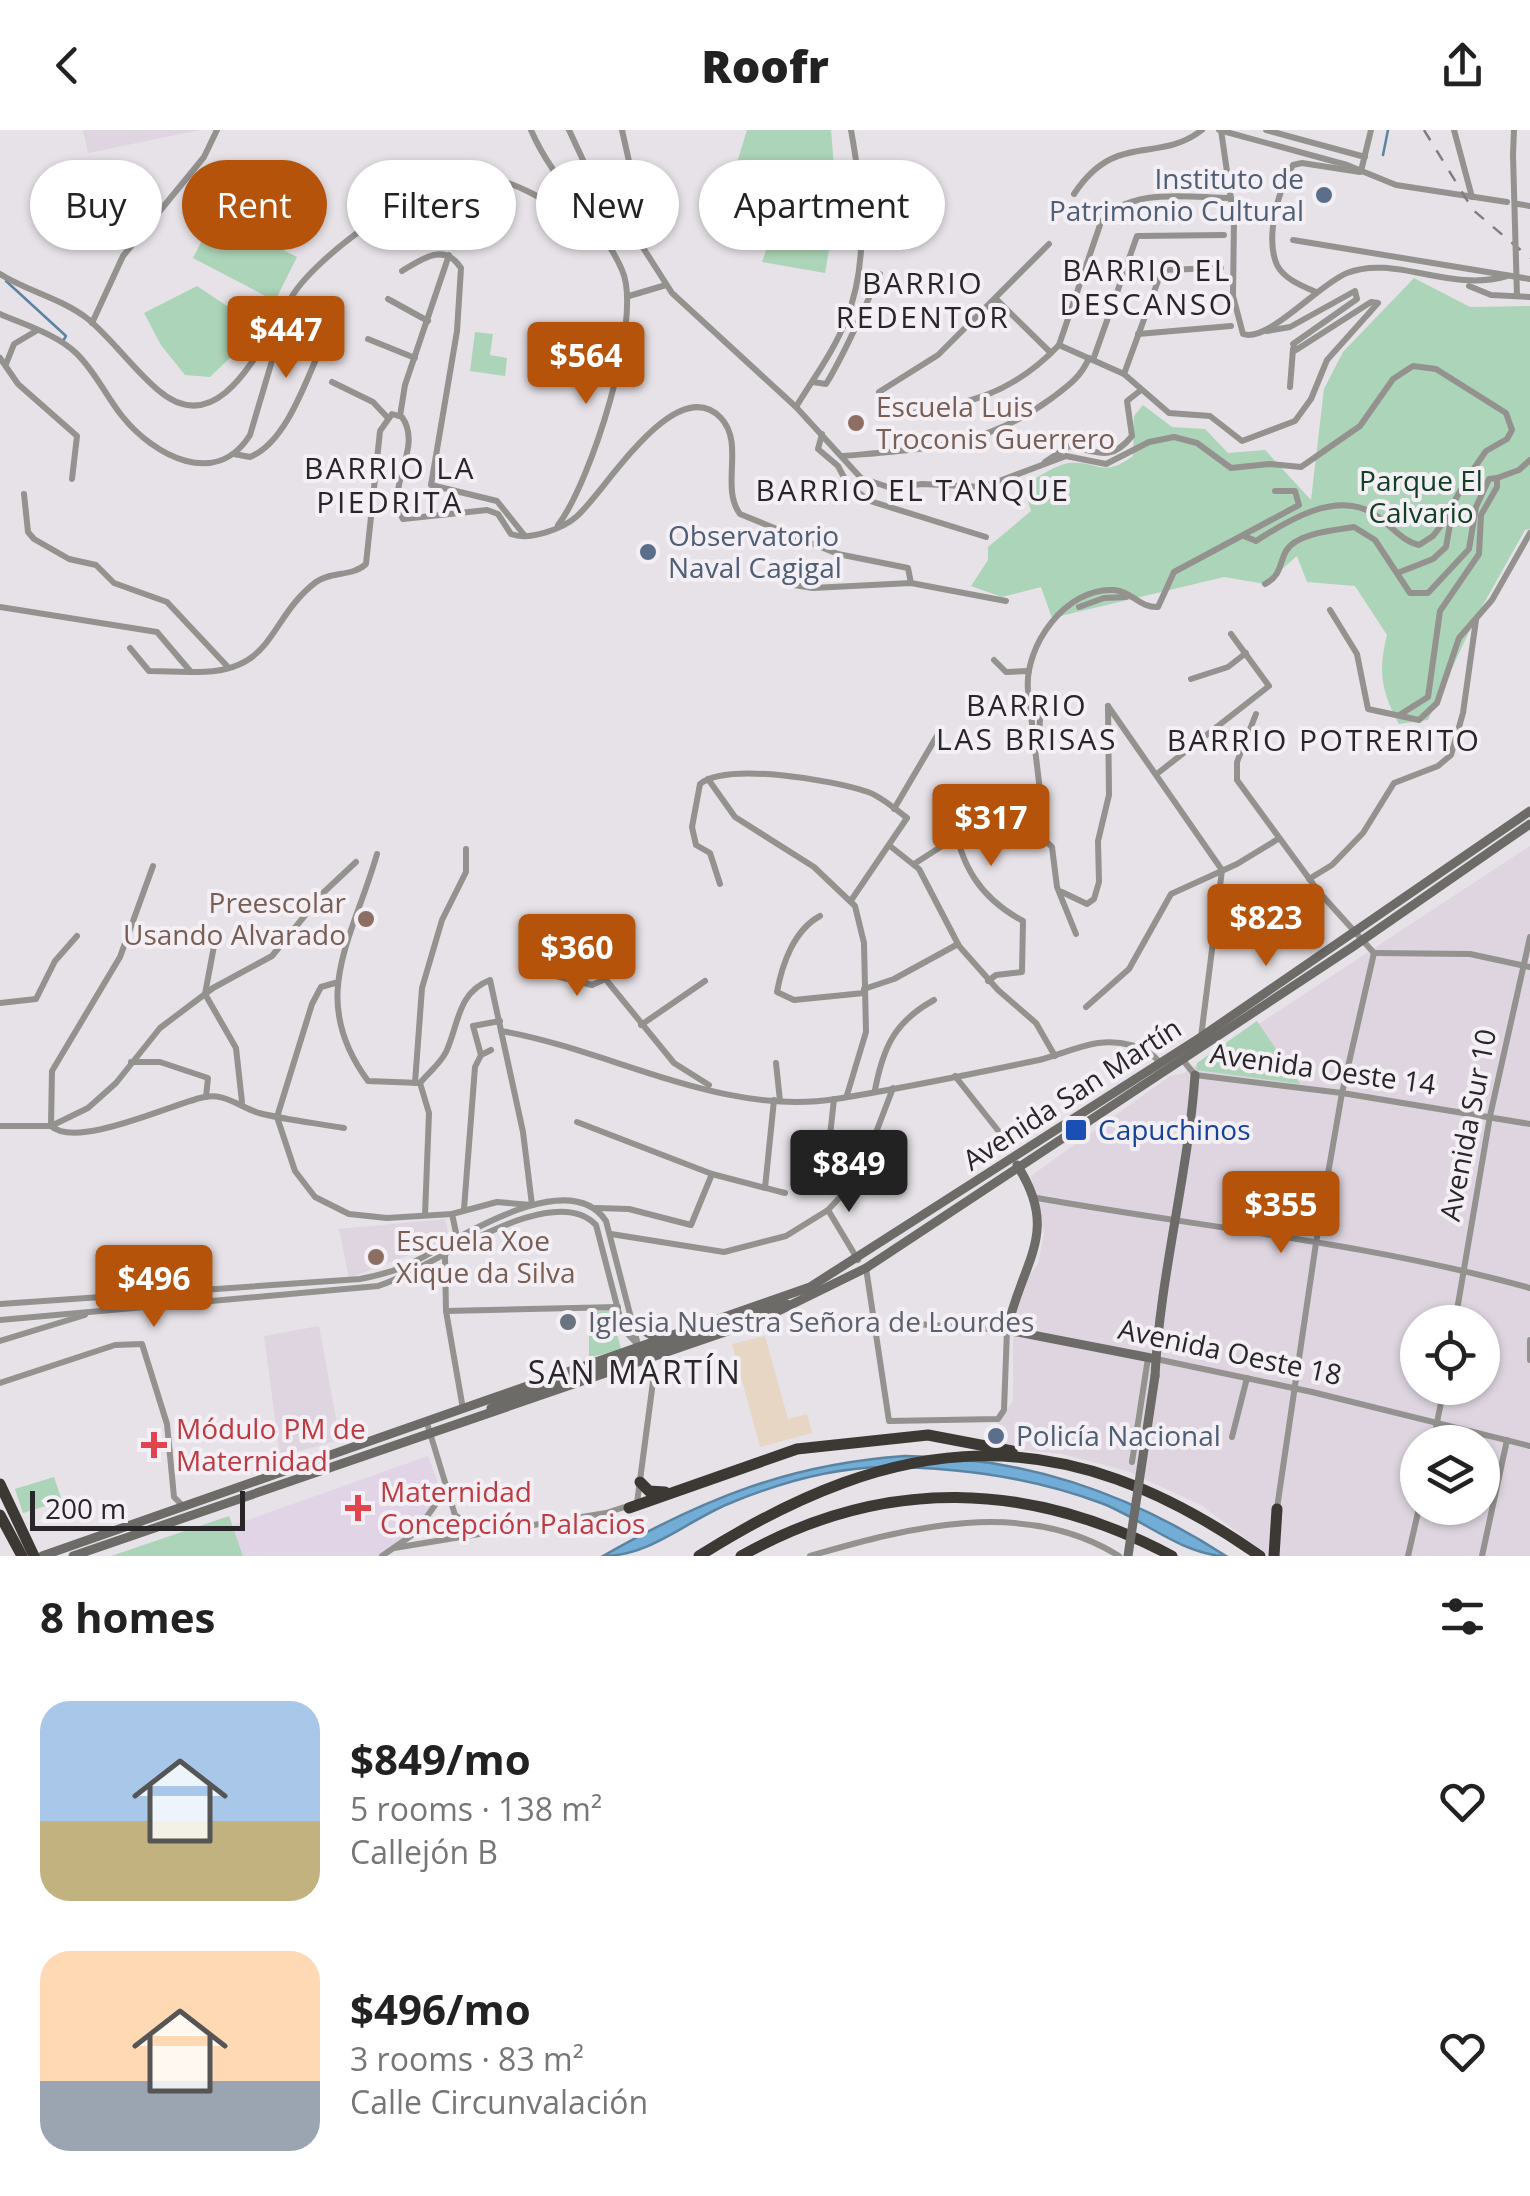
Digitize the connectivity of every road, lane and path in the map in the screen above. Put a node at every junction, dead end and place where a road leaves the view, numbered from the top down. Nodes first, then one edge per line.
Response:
1 (217, 130) edge
2 (530, 130) edge
3 (569, 130) edge
4 (622, 130) edge
5 (851, 130) edge
6 (1202, 130) edge
7 (1220, 130) edge
8 (1266, 130) edge
9 (1371, 130) edge
10 (1454, 130) edge
11 (1514, 130) edge
12 (1365, 157) junction
13 (545, 160) edge
14 (583, 160) edge
15 (629, 160) edge
16 (1361, 172) junction
17 (1074, 194) dead end
18 (1472, 197) junction
19 (1230, 198) junction
20 (536, 199) edge
21 (1507, 202) dead end
22 (1518, 204) dead end
23 (1530, 206) edge
24 (1224, 234) dead end
25 (1293, 240) dead end
26 (1049, 244) dead end
27 (610, 250) edge
28 (645, 250) edge
29 (450, 256) junction
30 (1220, 268) dead end
31 (402, 271) dead end
32 (0, 274) edge
33 (880, 274) dead end
34 (1507, 276) junction
35 (1530, 279) edge
36 (1466, 284) junction
37 (666, 286) junction
38 (1316, 292) junction
39 (629, 296) junction
40 (1517, 296) junction
41 (1530, 297) edge
42 (388, 299) dead end
43 (996, 299) junction
44 (290, 300) junction
45 (0, 314) edge
46 (336, 317) dead end
47 (428, 321) junction
48 (92, 322) junction
49 (1231, 326) dead end
50 (37, 330) junction
51 (1267, 331) junction
52 (1138, 334) junction
53 (368, 339) dead end
54 (1058, 345) junction
55 (1293, 349) junction
56 (1052, 352) junction
57 (415, 358) junction
58 (1091, 359) junction
59 (3, 362) edge
60 (1124, 374) junction
61 (332, 382) dead end
62 (813, 382) junction
63 (1290, 387) dead end
64 (1141, 390) junction
65 (796, 407) junction
66 (400, 416) junction
67 (387, 417) junction
68 (822, 434) junction
69 (234, 454) junction
70 (842, 456) junction
71 (1530, 460) edge
72 (1044, 463) junction
73 (72, 478) dead end
74 (1497, 478) junction
75 (1275, 490) dead end
76 (24, 494) dead end
77 (1453, 510) junction
78 (557, 526) junction
79 (1530, 533) edge
80 (526, 536) junction
81 (986, 536) dead end
82 (1244, 536) junction
83 (1400, 572) junction
84 (911, 583) junction
85 (786, 584) dead end
86 (1266, 584) dead end
87 (0, 598) edge
88 (1134, 600) junction
89 (1006, 601) dead end
90 (2, 607) edge
91 (1079, 608) dead end
92 (1330, 610) dead end
93 (1476, 619) junction
94 (1231, 634) dead end
95 (130, 648) dead end
96 (1246, 653) junction
97 (994, 660) dead end
98 (228, 667) junction
99 (1029, 671) junction
100 (192, 672) junction
101 (1192, 679) dead end
102 (1042, 707) dead end
103 (1256, 714) dead end
104 (1401, 714) junction
105 (942, 728) dead end
106 (1038, 751) junction
107 (1158, 773) junction
108 (708, 778) junction
109 (894, 809) junction
110 (1530, 810) edge
111 (1530, 824) edge
112 (1278, 839) junction
113 (890, 846) junction
114 (466, 849) dead end
115 (378, 854) dead end
116 (356, 862) dead end
117 (914, 864) junction
118 (153, 866) dead end
119 (1222, 870) junction
120 (1309, 879) junction
121 (720, 884) dead end
122 (1062, 892) junction
123 (852, 900) junction
124 (820, 916) dead end
125 (1352, 933) junction
126 (1076, 934) dead end
127 (77, 936) dead end
128 (1530, 937) edge
129 (1362, 940) junction
130 (958, 944) junction
131 (214, 946) dead end
132 (1374, 953) junction
133 (594, 965) dead end
134 (1526, 966) edge
135 (548, 974) dead end
136 (603, 980) junction
137 (705, 981) dead end
138 (988, 981) junction
139 (335, 982) junction
140 (864, 991) junction
141 (205, 994) junction
142 (934, 1000) dead end
143 (0, 1003) edge
144 (1086, 1007) dead end
145 (500, 1020) junction
146 (641, 1026) junction
147 (502, 1031) junction
148 (1201, 1038) junction
149 (491, 1050) dead end
150 (480, 1054) junction
151 (1179, 1055) junction
152 (1055, 1056) junction
153 (130, 1062) junction
154 (776, 1063) dead end
155 (1160, 1063) junction
156 (1195, 1075) junction
157 (955, 1076) junction
158 (418, 1083) junction
159 (714, 1088) junction
160 (893, 1088) junction
161 (875, 1090) junction
162 (1342, 1093) junction
163 (206, 1097) junction
164 (846, 1097) junction
165 (834, 1099) junction
166 (777, 1100) junction
167 (242, 1102) junction
168 (1490, 1116) junction
169 (277, 1117) junction
170 (577, 1122) dead end
171 (1530, 1124) edge
172 (0, 1126) edge
173 (51, 1126) junction
174 (344, 1128) dead end
175 (1000, 1133) dead end
176 (1015, 1163) junction
177 (712, 1174) junction
178 (765, 1188) junction
179 (824, 1191) dead end
180 (784, 1193) dead end
181 (1037, 1198) junction
182 (532, 1205) junction
183 (594, 1208) junction
184 (464, 1210) junction
185 (828, 1210) junction
186 (452, 1214) junction
187 (425, 1215) junction
188 (1173, 1222) junction
189 (612, 1234) junction
190 (458, 1239) junction
191 (1316, 1242) junction
192 (444, 1247) junction
193 (458, 1250) junction
194 (445, 1258) junction
195 (858, 1260) junction
196 (866, 1268) junction
197 (1464, 1270) junction
198 (1530, 1288) edge
199 (804, 1290) junction
200 (819, 1294) junction
201 (0, 1304) edge
202 (1458, 1305) edge
203 (618, 1307) junction
204 (769, 1309) junction
205 (103, 1310) junction
206 (446, 1312) junction
207 (0, 1320) edge
208 (629, 1322) junction
209 (916, 1324) dead end
210 (1007, 1330) junction
211 (659, 1339) junction
212 (0, 1340) edge
213 (1530, 1340) edge
214 (638, 1346) junction
215 (652, 1358) junction
216 (1152, 1358) junction
217 (1530, 1360) edge
218 (1247, 1378) junction
219 (0, 1382) edge
220 (1295, 1388) junction
221 (510, 1399) junction
222 (1441, 1405) edge
223 (469, 1408) junction
224 (470, 1419) junction
225 (1438, 1421) junction
226 (1437, 1425) edge
227 (429, 1428) junction
228 (1232, 1438) dead end
229 (1507, 1440) junction
230 (1530, 1446) edge
231 (1021, 1454) junction
232 (1132, 1462) dead end
233 (0, 1482) edge
234 (640, 1482) junction
235 (446, 1485) junction
236 (675, 1491) junction
237 (185, 1508) junction
238 (629, 1508) junction
239 (1277, 1509) joint
240 (0, 1515) edge
241 (1415, 1525) edge
242 (0, 1527) edge
243 (481, 1530) junction
244 (394, 1548) junction
245 (95, 1552) edge
246 (14, 1556) edge
247 (22, 1556) edge
248 (32, 1556) edge
249 (42, 1556) edge
250 (73, 1556) edge
251 (382, 1556) edge
252 (699, 1556) edge
253 (741, 1556) edge
254 (810, 1556) edge
255 (1119, 1556) edge
256 (1128, 1556) edge
257 (1172, 1556) edge
258 (1260, 1556) edge
259 (1274, 1556) edge
260 (1408, 1556) edge
261 (1482, 1556) edge

1 - 48 street
2 - 13 street
3 - 14 street
4 - 15 street
5 - 62 street
6 - 17 street
7 - 16 street
7 - 19 street
8 - 12 street
9 - 12 street
10 - 18 street
11 - 40 street, bridge
12 - 16 street
16 - 18 street
16 - 38 street
18 - 21 street
19 - 51 street
19 - 54 street
20 - 44 street
22 - 23 street
24 - 58 street
25 - 34 street
26 - 43 street
27 - 39 street
28 - 37 street
29 - 31 street
29 - 47 street
29 - 80 street
30 - 52 street
32 - 48 street
33 - 62 street
34 - 35 street
34 - 36 street
36 - 38 street
36 - 40 street
37 - 39 street
37 - 65 street
38 - 51 street
39 - 78 street
40 - 41 street
42 - 47 street
43 - 56 street
43 - 56 street
44 - 48 street
44 - 69 street
45 - 50 street
46 - 69 street
47 - 57 street
49 - 52 street
50 - 59 street
50 - 69 street
51 - 55 street
52 - 60 street
53 - 57 street
54 - 56 street
54 - 58 street
55 - 63 street
55 - 64 street
57 - 66 street
58 - 60 street
58 - 70 street
59 - 73 street
60 - 64 street
61 - 67 street
62 - 65 street
64 - 72 street
65 - 68 street
66 - 67 street
66 - 80 street
67 - 98 street
68 - 70 street
68 - 81 street
70 - 72 street
71 - 74 street
72 - 77 street
74 - 83 street
74 - 104 street
75 - 82 street
76 - 98 street
77 - 82 street
77 - 83 street
78 - 80 street
78 - 84 street
79 - 93 street
82 - 88 street
83 - 86 street
84 - 85 street
84 - 89 street
87 - 90 street
88 - 91 street
88 - 99 street
90 - 100 street
92 - 104 street
93 - 104 street
93 - 120 street
94 - 96 street
95 - 100 street
96 - 101 street
96 - 107 street
97 - 99 street
98 - 100 street
99 - 106 street
102 - 106 street
103 - 112 street
105 - 109 street
106 - 122 street
107 - 119 street
107 - 122 street
108 - 109 street
108 - 121 street
108 - 123 street
109 - 113 street
110 - 125 main road, Avenida San Martín
111 - 129 main road, Avenida San Martín
112 - 119 street
112 - 120 street
113 - 117 street
113 - 123 street
114 - 158 street
115 - 139 street
116 - 141 street
117 - 130 street
117 - 138 street
118 - 173 street
119 - 144 street
119 - 148 street
120 - 125 street
122 - 126 street
123 - 140 street
124 - 140 street
125 - 129 street
125 - 148 main road, Avenida San Martín
127 - 143 street
128 - 134 street, Avenida Sur 10
129 - 132 street
129 - 151 main road, Avenida San Martín
130 - 138 street
130 - 140 street
131 - 141 street
132 - 134 street
132 - 162 street
133 - 136 street
134 - 168 street, Avenida Sur 10
135 - 136 street
136 - 146 street
137 - 146 street
138 - 152 street
139 - 158 street
139 - 169 street
140 - 164 street
141 - 153 street
141 - 167 street
142 - 161 street
145 - 147 street
145 - 150 street
145 - 158 street
146 - 159 street
147 - 159 street
147 - 182 street
148 - 151 main road, Avenida San Martín
149 - 150 street
150 - 184 street
151 - 155 main road, Avenida San Martín
151 - 156 street, Avenida Oeste 14
151 - 176 main road, Avenida San Martín
152 - 155 street
152 - 157 street
153 - 163 street
153 - 173 street
154 - 166 street
155 - 176 main road, Avenida San Martín
156 - 162 street, Avenida Oeste 14
156 - 188 main road
157 - 160 street
157 - 175 street
158 - 187 street
159 - 166 street
160 - 161 street
160 - 185 street
161 - 164 street
162 - 168 street, Avenida Oeste 14
162 - 191 street
163 - 167 street
163 - 173 street
164 - 165 street
165 - 166 street
165 - 179 street
166 - 178 street
167 - 169 street
168 - 171 street, Avenida Oeste 14
168 - 197 street, Avenida Sur 10
169 - 174 street
169 - 187 street
170 - 177 street
172 - 173 street
176 - 181 main road
176 - 195 main road, Avenida San Martín
176 - 196 main road, Avenida San Martín
177 - 178 street
177 - 183 street
178 - 180 street
181 - 188 street
181 - 210 main road
182 - 183 street
182 - 184 street
182 - 190 street
183 - 189 street
184 - 186 street
185 - 189 street
185 - 195 street
186 - 187 street
186 - 190 street
188 - 191 street
188 - 216 main road
189 - 208 street
190 - 192 street
190 - 193 street
191 - 197 street
191 - 220 street
192 - 194 street
192 - 201 street
193 - 194 street
193 - 203 street
194 - 205 street
194 - 206 street
195 - 199 main road, Avenida San Martín
196 - 200 main road, Avenida San Martín
196 - 210 street
197 - 198 street
197 - 202 street, Avenida Sur 10
199 - 204 main road
199 - 211 main road, Avenida San Martín
200 - 204 main road
200 - 215 main road, Avenida San Martín
203 - 206 street
203 - 214 street
204 - 221 main road, bridge
205 - 207 street
205 - 212 street
206 - 223 street
208 - 211 main road
208 - 214 street
209 - 210 street, Avenida Oeste 18
210 - 216 main road, Avenida Oeste 18
211 - 214 main road, Avenida San Martín
213 - 217 street
214 - 215 street
214 - 223 main road, Avenida San Martín
215 - 224 main road, Avenida San Martín
215 - 234 street
216 - 218 street, Avenida Oeste 18
216 - 232 street
216 - 256 main road, bridge
218 - 220 street, Avenida Oeste 18
218 - 228 street
219 - 237 street
220 - 225 street, Avenida Oeste 18
220 - 239 street
221 - 223 main road
221 - 224 main road
222 - 225 street
223 - 227 main road, Avenida San Martín
224 - 227 main road, Avenida San Martín
225 - 226 street
225 - 229 street, Avenida Oeste 18
227 - 235 street
227 - 237 main road, Avenida San Martín
227 - 245 main road, Avenida San Martín
229 - 230 street, Avenida Oeste 18
229 - 261 street
231 - 236 highway
231 - 252 highway
231 - 258 highway
233 - 248 highway, bridge
234 - 236 highway
234 - 238 street
235 - 243 street
235 - 244 street
236 - 238 highway
237 - 249 main road, Avenida San Martín
238 - 243 street
239 - 259 highway
240 - 247 highway
241 - 260 street
242 - 246 highway
243 - 244 street
244 - 251 street
245 - 250 main road, Avenida San Martín
253 - 257 highway
254 - 255 street

